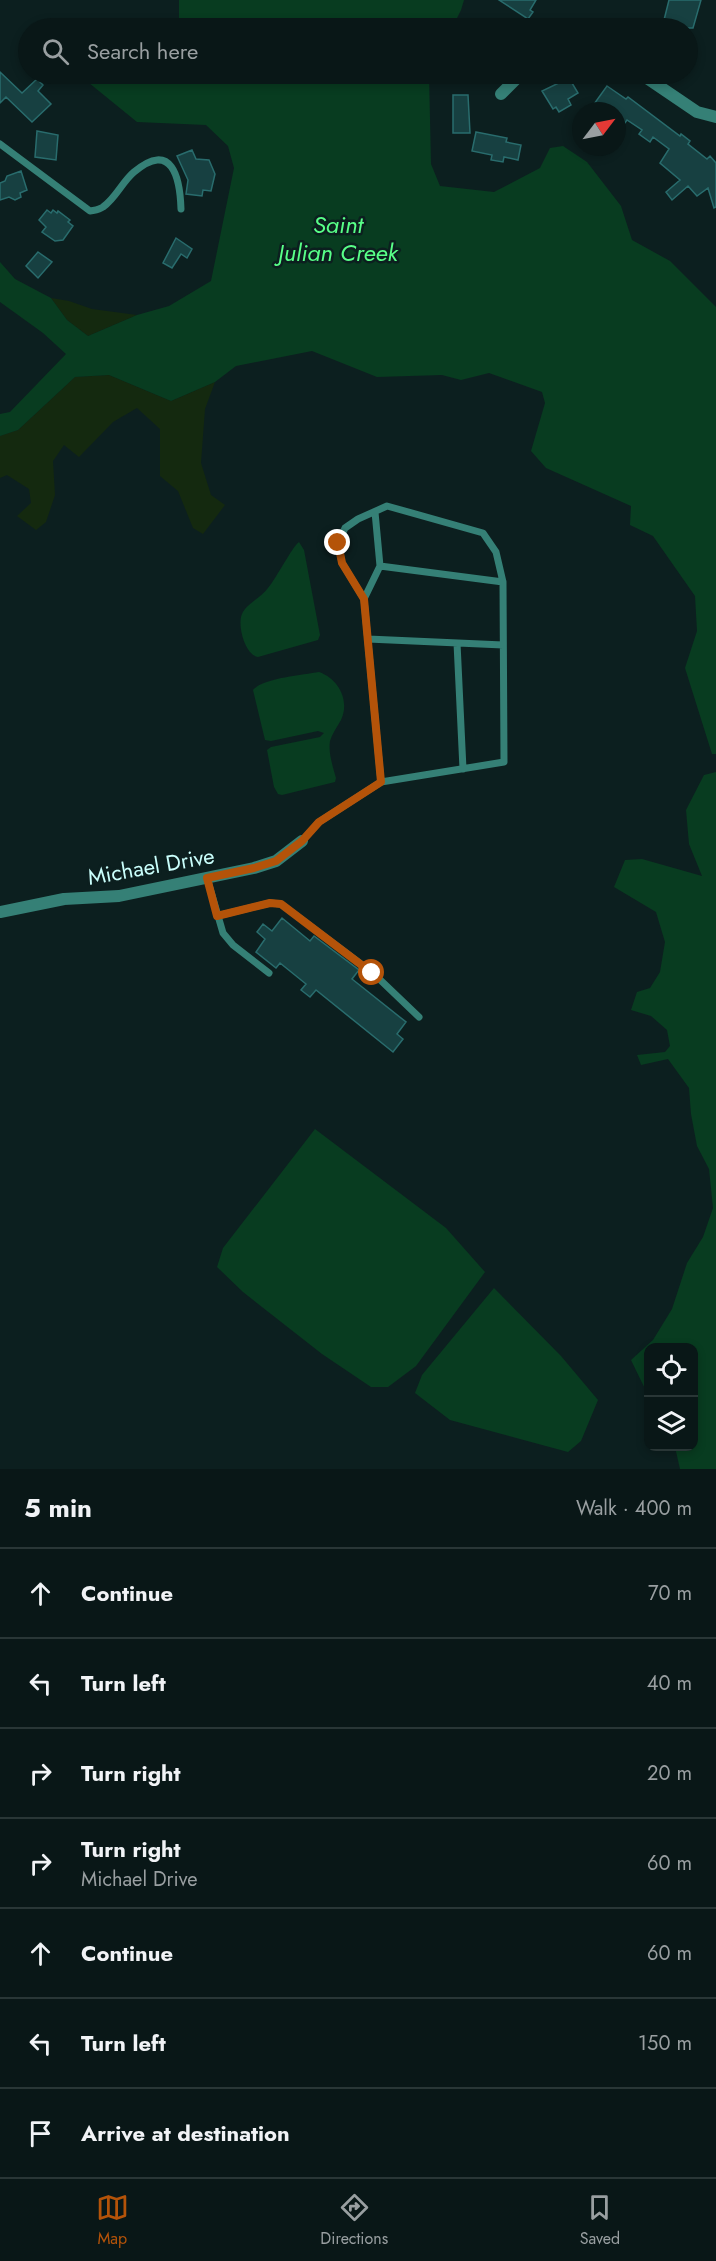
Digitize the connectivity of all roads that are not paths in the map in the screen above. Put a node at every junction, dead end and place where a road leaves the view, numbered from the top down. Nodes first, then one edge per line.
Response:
1 (511, 84) edge
2 (656, 84) edge
3 (501, 94) dead end
4 (716, 117) edge
5 (0, 144) edge
6 (181, 209) dead end
7 (375, 512) junction
8 (380, 566) junction
9 (503, 582) junction
10 (364, 599) junction
11 (368, 639) junction
12 (457, 643) junction
13 (503, 645) junction
14 (463, 769) junction
15 (381, 782) junction
16 (302, 841) joint
17 (207, 878) junction
18 (0, 912) edge
19 (217, 916) junction
20 (269, 973) dead end
21 (419, 1017) dead end

1 - 3 street
2 - 4 street
5 - 6 lane
7 - 8 lane
7 - 9 lane
7 - 10 lane
8 - 9 lane
8 - 10 lane
9 - 13 lane
10 - 11 lane
11 - 12 lane
11 - 15 lane
12 - 13 lane
12 - 14 lane
13 - 14 lane
14 - 15 lane
15 - 16 lane
16 - 17 street, Michael Drive
17 - 18 street, Michael Drive
17 - 19 lane
19 - 20 lane
19 - 21 lane

